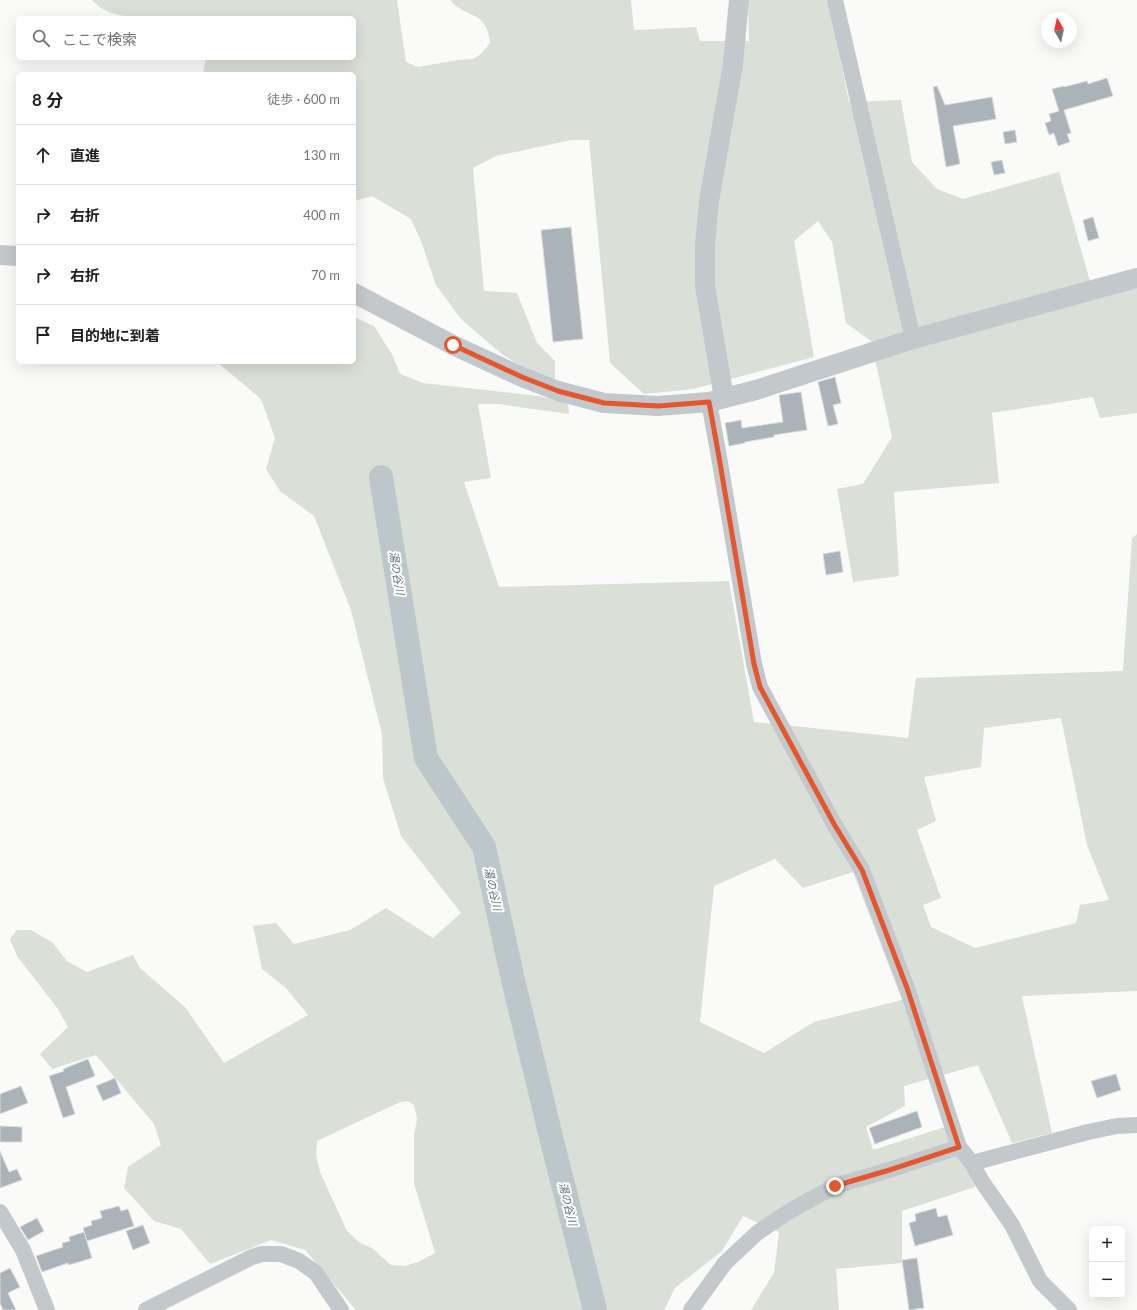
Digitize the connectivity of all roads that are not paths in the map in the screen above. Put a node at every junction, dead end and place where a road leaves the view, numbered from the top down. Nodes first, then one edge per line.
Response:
1 (739, 0) edge
2 (835, 0) edge
3 (0, 255) edge
4 (16, 256) edge
5 (1137, 278) edge
6 (356, 294) edge
7 (913, 340) junction
8 (716, 400) junction
9 (1137, 1125) edge
10 (959, 1147) junction
11 (972, 1163) junction
12 (0, 1212) edge
13 (46, 1310) edge
14 (146, 1310) edge
15 (341, 1310) edge
16 (691, 1310) edge
17 (1068, 1310) edge

1 - 8 street
2 - 7 street
3 - 4 street
5 - 7 street
6 - 8 street
7 - 8 street
8 - 10 street
9 - 11 street
10 - 11 street
10 - 16 street
11 - 17 street
12 - 13 street
14 - 15 street

